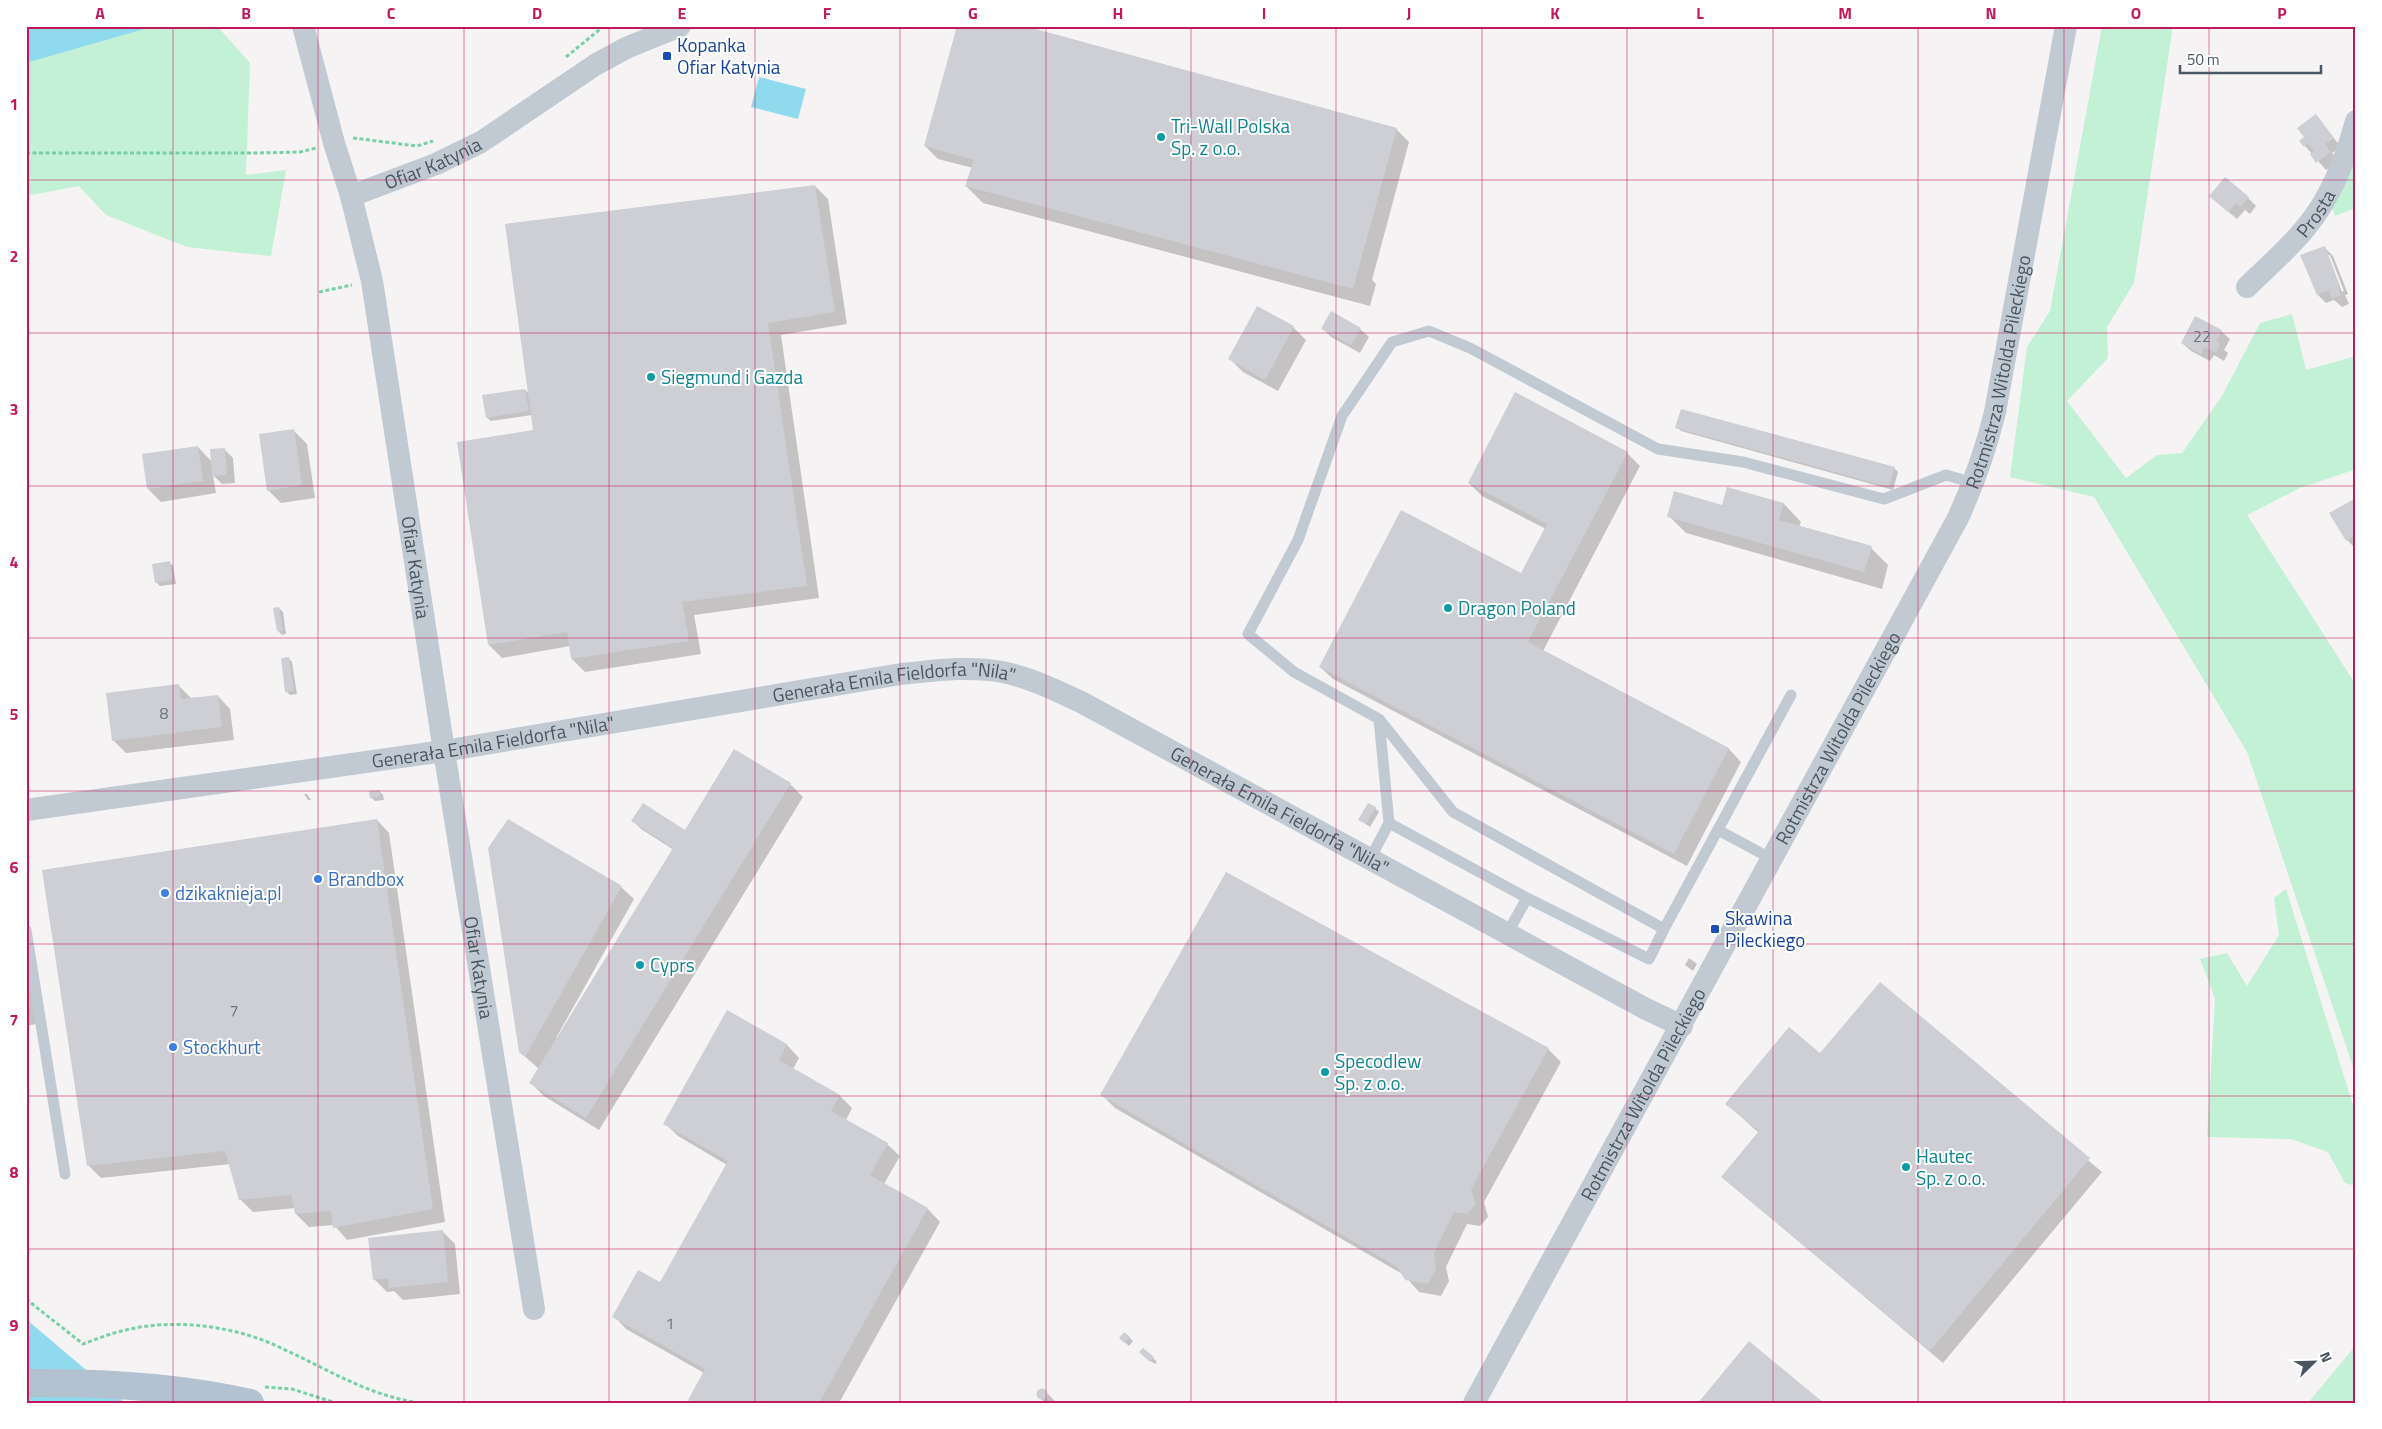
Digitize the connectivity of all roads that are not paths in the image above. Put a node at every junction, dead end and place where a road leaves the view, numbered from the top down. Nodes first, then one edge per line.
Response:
1 (680, 26) edge
2 (2066, 26) edge
3 (306, 37) edge
4 (2356, 121) edge
5 (351, 196) junction
6 (2247, 287) dead end
7 (1974, 483) junction
8 (1791, 695) dead end
9 (1380, 719) junction
10 (444, 751) junction
11 (26, 810) edge
12 (1389, 823) junction
13 (1718, 830) junction
14 (1370, 859) junction
15 (1772, 859) junction
16 (1528, 898) junction
17 (1664, 929) junction
18 (26, 930) edge
19 (1507, 934) junction
20 (1682, 1026) junction
21 (65, 1174) dead end
22 (534, 1309) dead end
23 (26, 1383) edge
24 (250, 1403) edge
25 (1474, 1403) edge

1 - 5 street, Ofiar Katynia
2 - 7 street, Rotmistrza Witolda Pileckiego
3 - 5 street
4 - 6 street, Prosta
5 - 10 street, Ofiar Katynia
7 - 9 lane
7 - 15 street, Rotmistrza Witolda Pileckiego
8 - 13 lane
9 - 12 lane
9 - 17 lane
10 - 11 street, Generała Emila Fieldorfa "Nila"
10 - 14 street, Generała Emila Fieldorfa "Nila"
10 - 22 street, Ofiar Katynia
12 - 14 lane
12 - 16 lane
13 - 15 lane
13 - 17 lane
14 - 19 street, Generała Emila Fieldorfa "Nila"
15 - 20 street, Rotmistrza Witolda Pileckiego
16 - 17 lane
16 - 19 lane
18 - 21 lane
19 - 20 street, Generała Emila Fieldorfa "Nila"
20 - 25 street, Rotmistrza Witolda Pileckiego
23 - 24 main road

